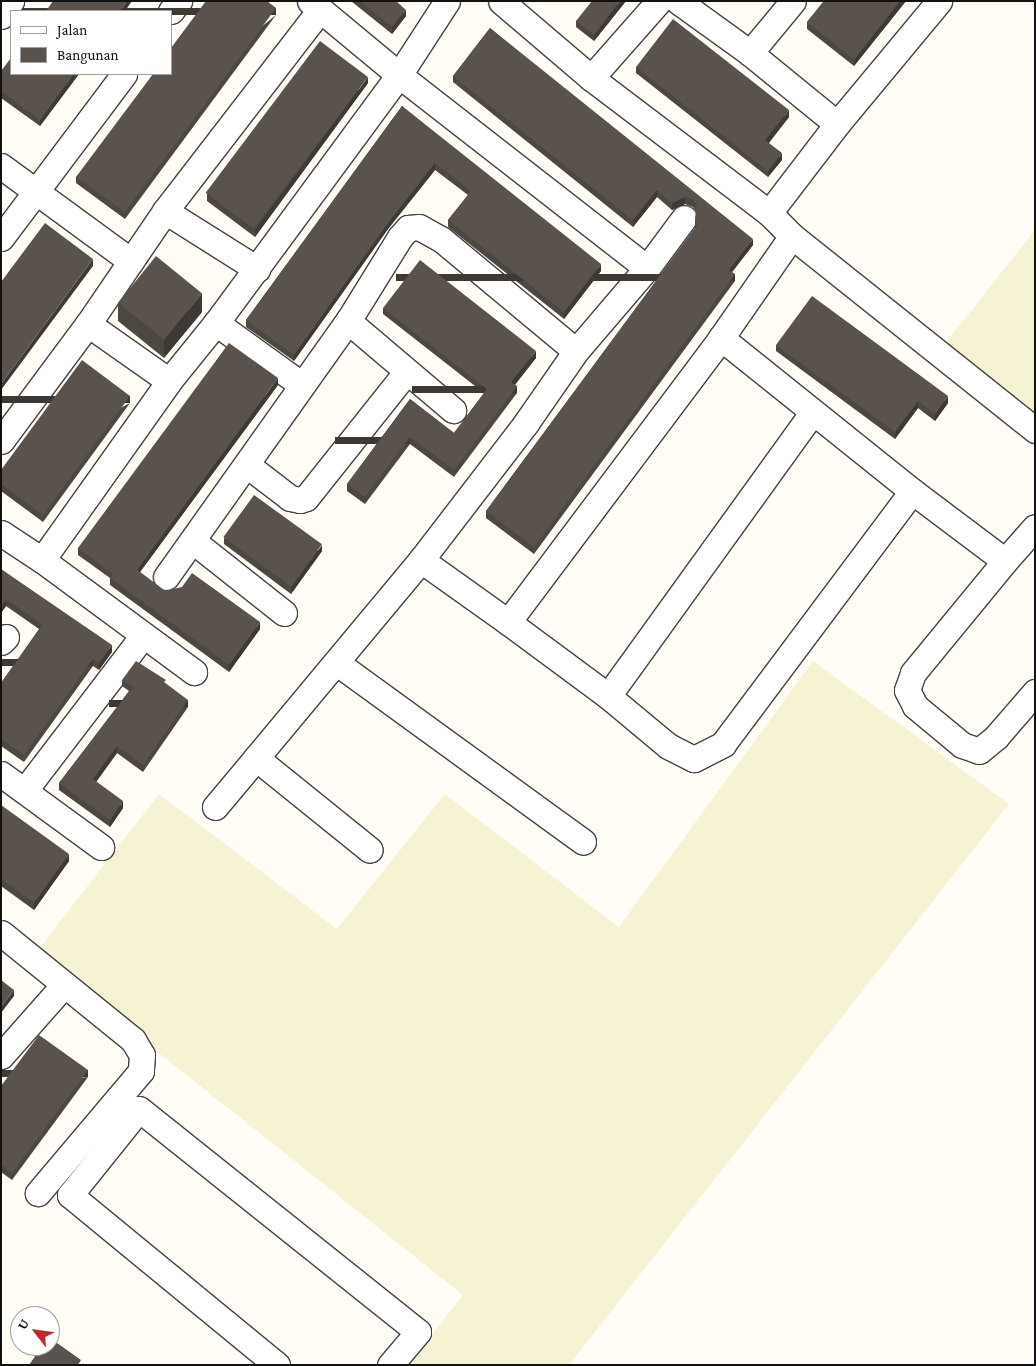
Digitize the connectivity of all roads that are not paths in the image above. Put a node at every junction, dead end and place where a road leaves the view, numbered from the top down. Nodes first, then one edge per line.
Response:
1 (11, 1) edge
2 (447, 1) edge
3 (659, 1) edge
4 (678, 1) edge
5 (792, 1) edge
6 (939, 1) edge
7 (506, 3) edge
8 (315, 6) edge
9 (1, 16) edge
10 (750, 54) junction
11 (123, 75) edge
12 (398, 75) junction
13 (591, 78) junction
14 (837, 124) junction
15 (1, 166) edge
16 (35, 192) junction
17 (165, 211) junction
18 (769, 213) junction
19 (684, 218) dead end
20 (792, 236) junction
21 (1, 238) edge
22 (130, 261) junction
23 (647, 268) junction
24 (257, 269) junction
25 (348, 322) junction
26 (216, 323) junction
27 (88, 324) junction
28 (721, 338) junction
29 (576, 351) junction
30 (407, 371) junction
31 (169, 381) junction
32 (302, 385) junction
33 (453, 410) dead end
34 (812, 413) junction
35 (1035, 430) edge
36 (1, 440) edge
37 (247, 465) junction
38 (912, 491) junction
39 (1035, 527) edge
40 (1, 533) edge
41 (193, 541) junction
42 (42, 560) junction
43 (421, 560) junction
44 (1005, 561) junction
45 (166, 577) dead end
46 (284, 613) dead end
47 (508, 622) junction
48 (142, 637) junction
49 (337, 663) junction
50 (194, 672) dead end
51 (1035, 692) edge
52 (608, 696) junction
53 (256, 758) junction
54 (1, 774) edge
55 (25, 790) junction
56 (215, 807) dead end
57 (584, 842) dead end
58 (101, 847) dead end
59 (370, 850) dead end
60 (1, 933) edge
61 (63, 986) junction
62 (1, 1056) edge
63 (38, 1193) dead end
64 (277, 1365) edge
65 (390, 1365) edge

1 - 9 street
2 - 12 street
3 - 13 street
4 - 10 street
5 - 10 street
6 - 14 street
7 - 13 street
8 - 12 street
8 - 17 street
10 - 14 street
11 - 16 street
12 - 23 street
12 - 24 street
13 - 18 street
14 - 18 street
15 - 16 street
16 - 21 street
16 - 22 street
17 - 22 street
17 - 24 street
18 - 20 street
19 - 23 street
20 - 28 street
20 - 35 street
22 - 27 street
23 - 29 street
24 - 26 street
25 - 29 street
25 - 30 street
25 - 32 street
26 - 31 street
26 - 32 street
27 - 31 street
27 - 36 street
28 - 34 street
28 - 47 street
29 - 43 street
30 - 33 street
30 - 37 street
31 - 42 street
32 - 37 street
34 - 38 street
34 - 52 street
37 - 41 street
38 - 44 street
38 - 52 street
39 - 44 street
40 - 42 street
41 - 45 street
41 - 46 street
42 - 48 street
43 - 47 street
43 - 49 street
44 - 51 street
47 - 52 street
48 - 50 street
48 - 55 street
49 - 53 street
49 - 57 street
53 - 56 street
53 - 59 street
54 - 55 street
55 - 58 street
60 - 61 street
61 - 62 street
61 - 63 street
64 - 65 street

